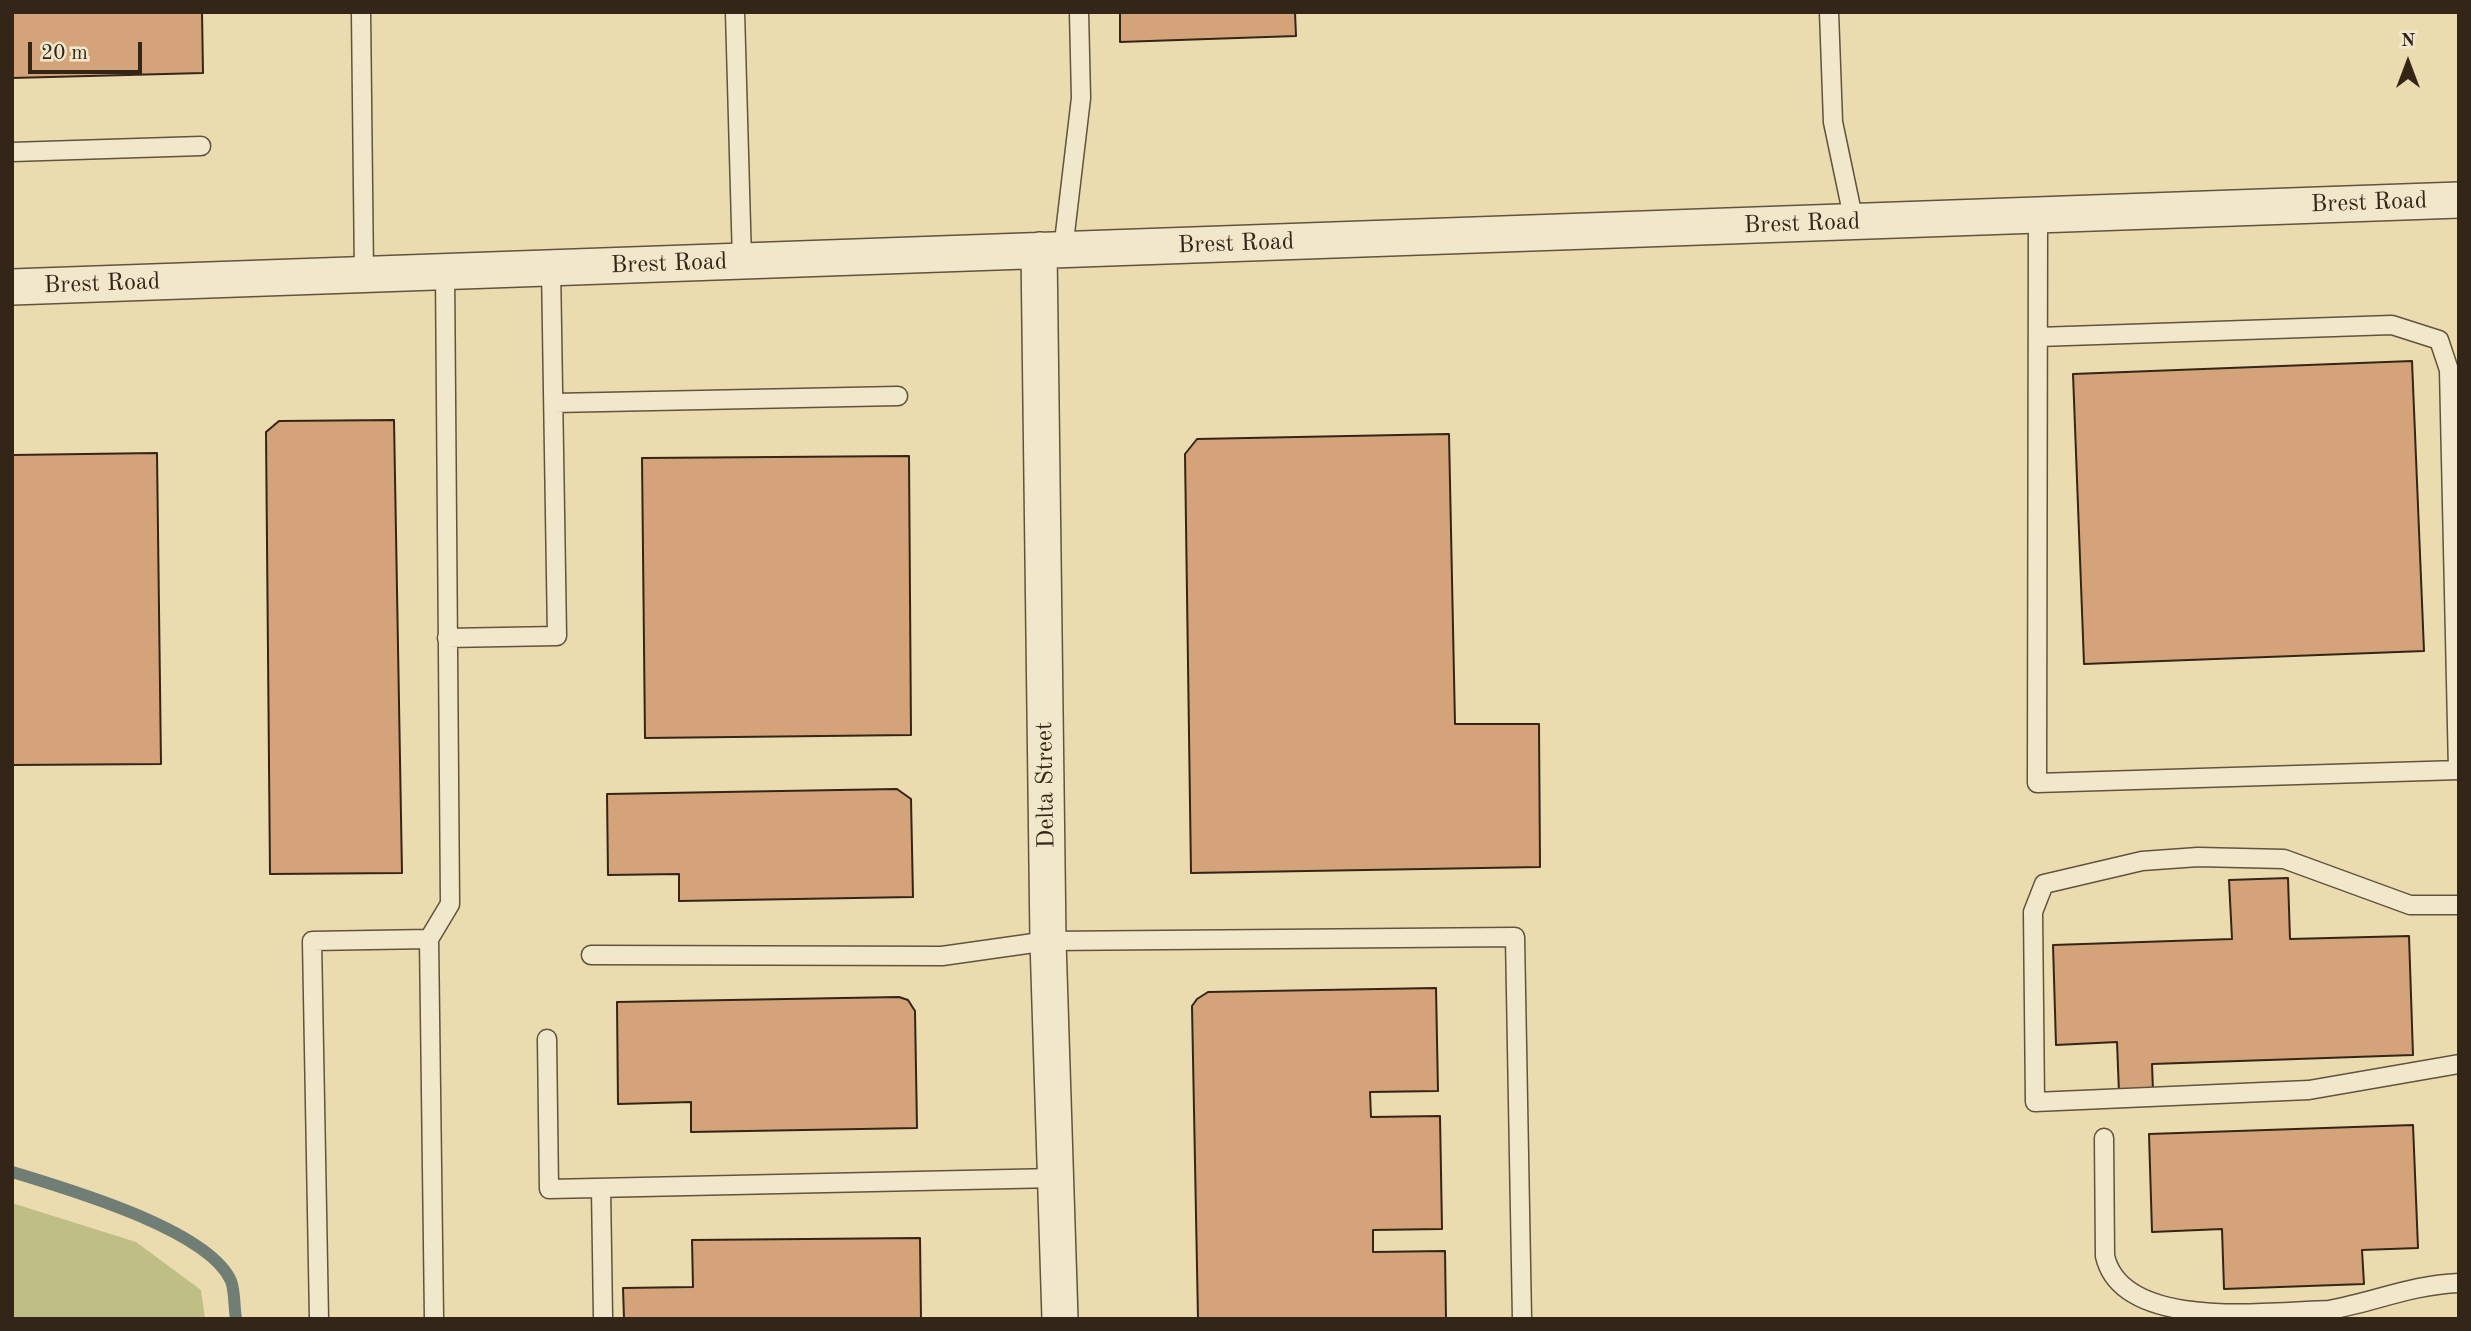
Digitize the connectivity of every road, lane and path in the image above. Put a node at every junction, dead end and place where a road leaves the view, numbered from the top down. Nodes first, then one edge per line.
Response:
1 (361, 12) edge
2 (735, 12) edge
3 (1079, 12) edge
4 (1829, 12) edge
5 (201, 146) dead end
6 (12, 152) edge
7 (2459, 200) edge
8 (2038, 215) junction
9 (1854, 222) junction
10 (1051, 250) junction
11 (742, 261) junction
12 (551, 268) junction
13 (445, 271) junction
14 (364, 275) junction
15 (12, 287) edge
16 (2038, 337) junction
17 (898, 396) dead end
18 (554, 403) junction
19 (447, 638) junction
20 (2459, 770) edge
21 (2459, 905) edge
22 (429, 939) junction
23 (1048, 941) junction
24 (591, 955) dead end
25 (547, 1039) dead end
26 (2459, 1064) edge
27 (2104, 1138) dead end
28 (1056, 1178) junction
29 (601, 1188) junction
30 (2459, 1283) edge
31 (603, 1317) dead end
32 (319, 1319) edge
33 (434, 1319) edge
34 (1060, 1319) edge
35 (1522, 1319) edge

1 - 14 lane
2 - 11 lane
3 - 10 lane
4 - 9 lane
5 - 6 lane
7 - 8 street, Brest Road
8 - 9 street, Brest Road
8 - 16 lane
9 - 10 street, Brest Road
10 - 11 street, Brest Road
10 - 23 street, Delta Street
11 - 12 street, Brest Road
12 - 13 street, Brest Road
12 - 18 lane
13 - 14 street, Brest Road
13 - 19 lane
14 - 15 street, Brest Road
16 - 20 lane
16 - 20 lane
17 - 18 lane
18 - 19 lane
19 - 22 lane
21 - 26 lane
22 - 32 lane
22 - 33 lane
23 - 24 lane
23 - 28 street, Delta Street
23 - 35 lane
25 - 29 lane
27 - 30 lane
28 - 29 lane
28 - 34 street, Delta Street
29 - 31 lane

